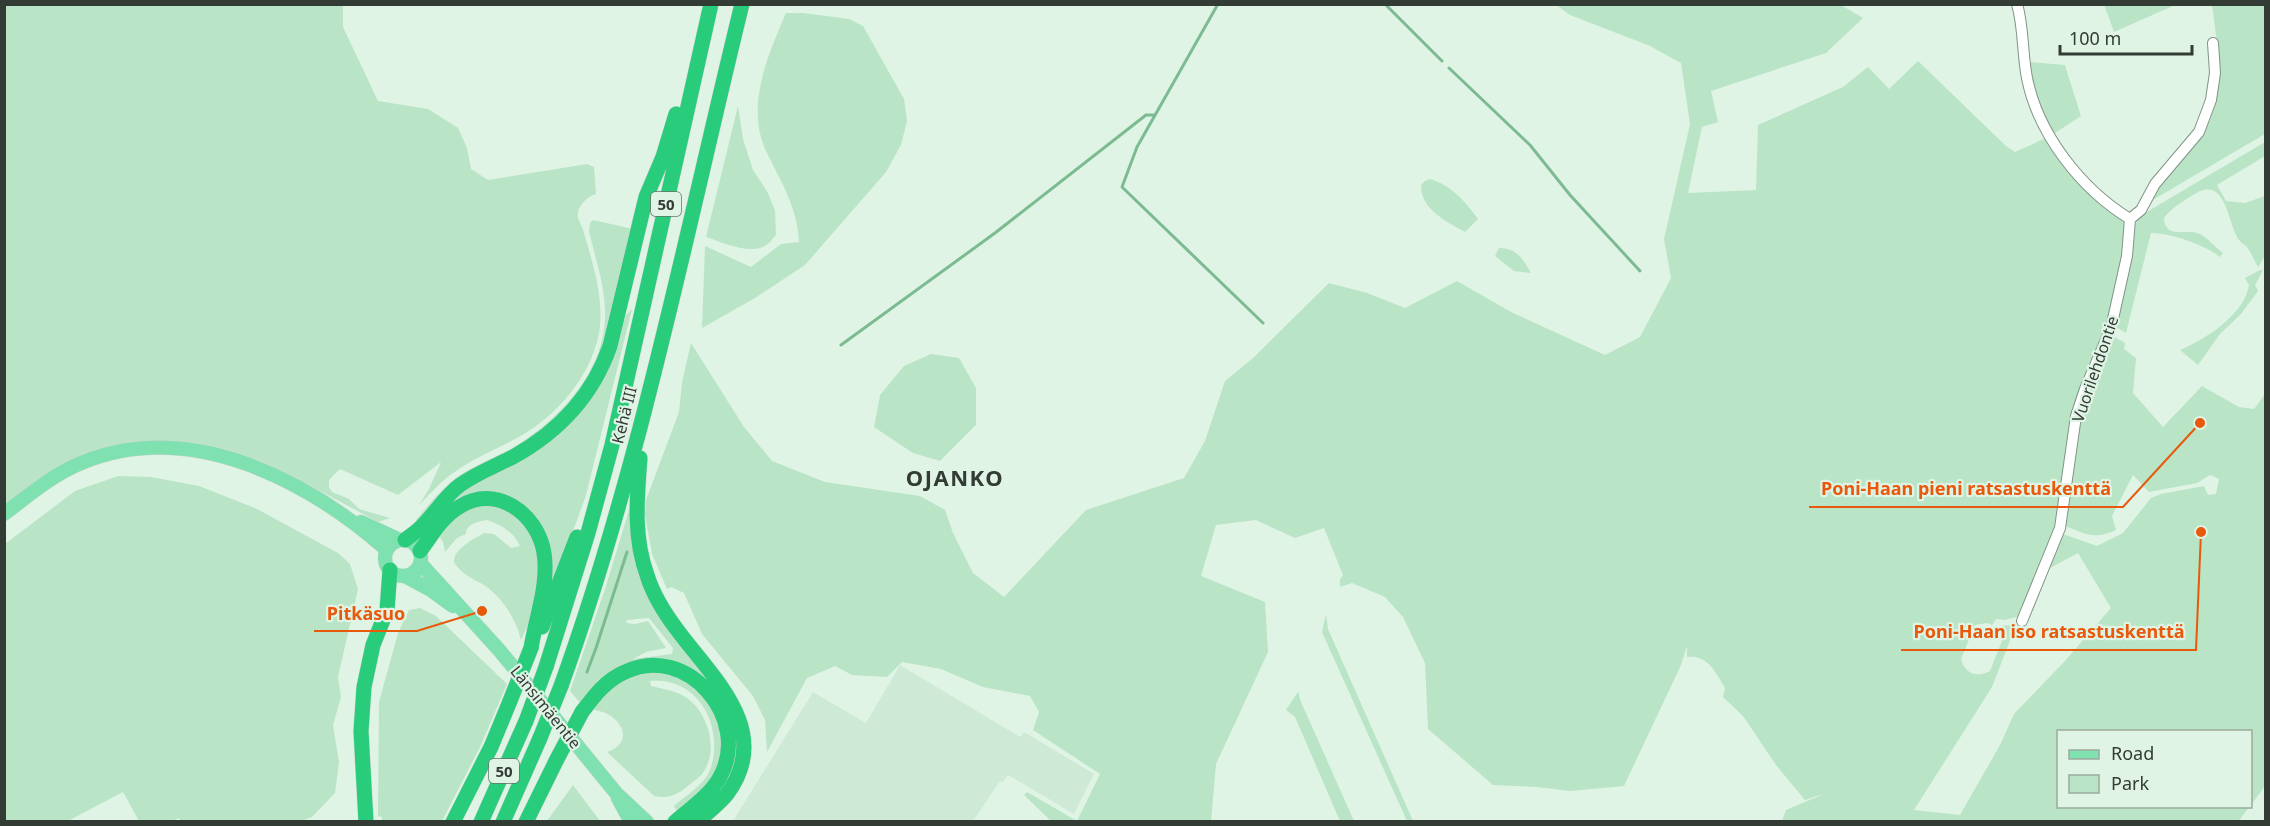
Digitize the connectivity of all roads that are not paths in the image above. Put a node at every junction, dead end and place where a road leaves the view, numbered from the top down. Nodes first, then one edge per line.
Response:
1 (709, 4) edge
2 (742, 4) edge
3 (2017, 4) edge
4 (2212, 43) dead end
5 (2130, 219) junction
6 (621, 403) junction
7 (643, 413) junction
8 (4, 514) edge
9 (340, 514) junction
10 (403, 540) junction
11 (387, 550) junction
12 (420, 557) junction
13 (390, 570) junction
14 (405, 576) junction
15 (2022, 621) dead end
16 (474, 622) junction
17 (531, 648) junction
18 (616, 793) junction
19 (366, 822) edge
20 (453, 822) edge
21 (481, 822) edge
22 (503, 822) edge
23 (526, 822) edge
24 (631, 822) edge
25 (647, 822) edge
26 (675, 822) edge
27 (697, 822) edge

1 - 6 highway, Kehä III / 50
1 - 10 highway
2 - 7 highway, Kehä III / 50
3 - 5 street
4 - 5 street
5 - 15 street, Vuorilehdontie
6 - 17 highway
6 - 21 highway, Kehä III / 50, bridge
7 - 22 highway, Kehä III / 50, bridge
7 - 27 highway
8 - 9 main road
9 - 10 main road
9 - 11 main road
10 - 11 main road
10 - 12 main road
11 - 13 main road
12 - 14 main road
12 - 16 main road, Länsimäentie
12 - 17 highway
13 - 14 main road
13 - 19 highway
14 - 16 main road, Länsimäentie
16 - 18 main road, Länsimäentie
17 - 20 highway, bridge
18 - 24 main road, Länsimäentie
18 - 25 main road, Länsimäentie
23 - 26 highway, bridge

